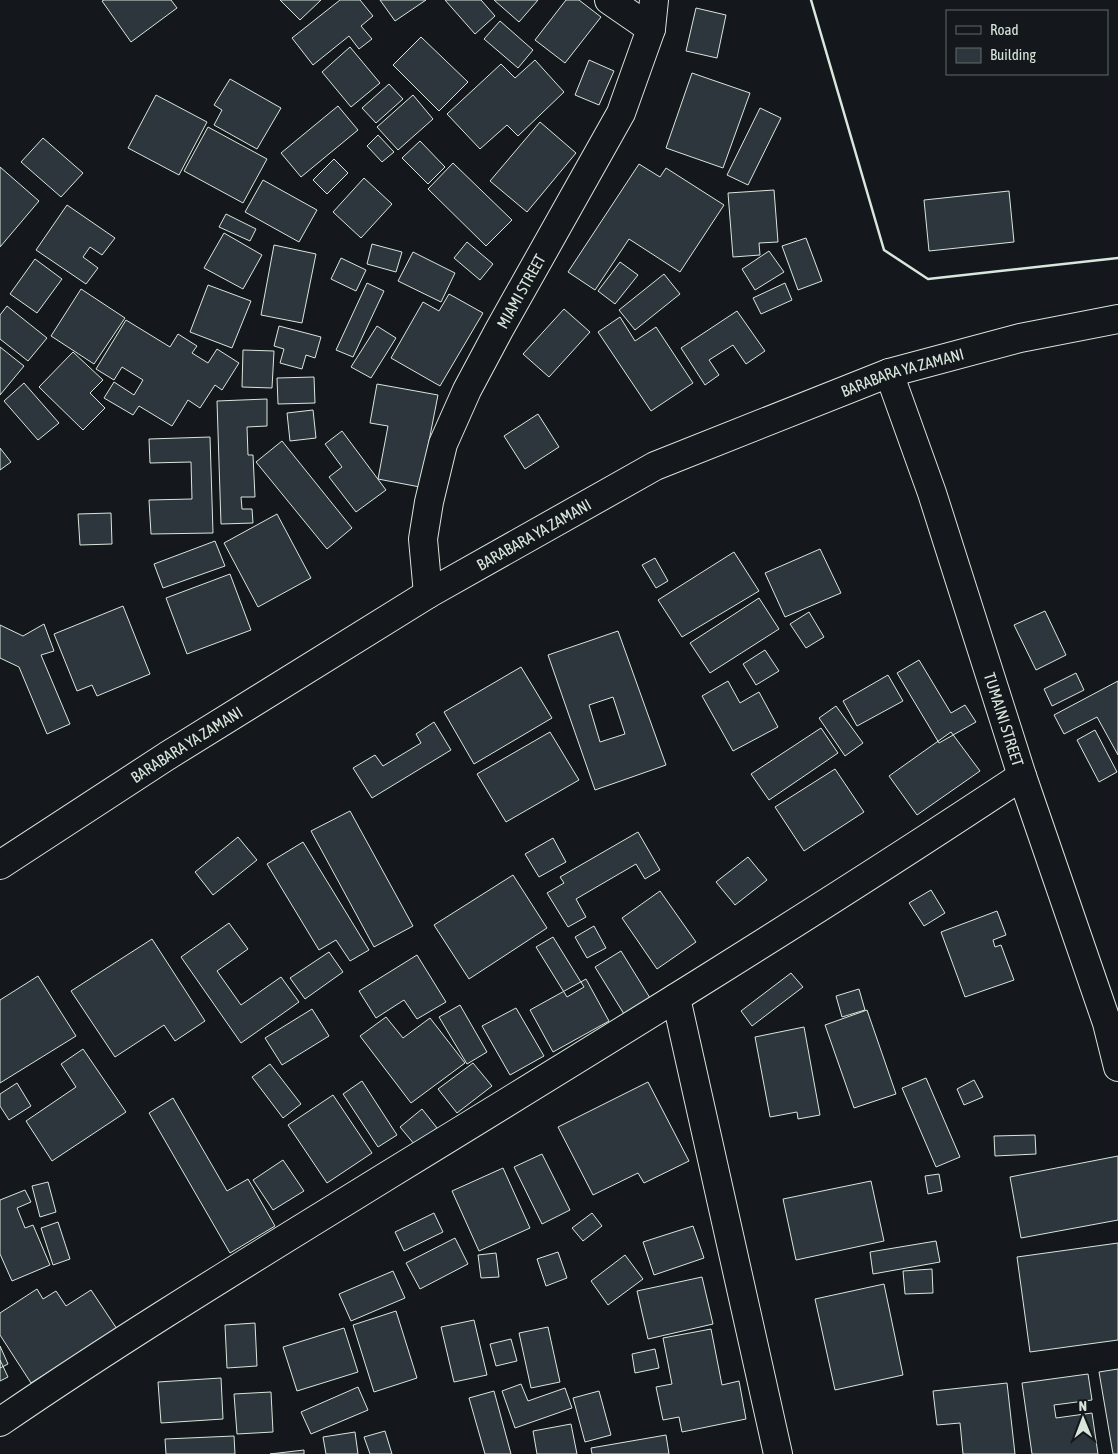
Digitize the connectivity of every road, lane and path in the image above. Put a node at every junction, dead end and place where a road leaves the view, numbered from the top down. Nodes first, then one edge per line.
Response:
1 (609, 0) edge
2 (654, 0) edge
3 (651, 29) junction
4 (1118, 319) edge
5 (889, 373) junction
6 (428, 594) junction
7 (1022, 776) junction
8 (1, 863) edge
9 (676, 998) junction
10 (1118, 1067) edge
11 (0, 1422) edge
12 (778, 1454) edge

1 - 3 street
2 - 3 street, MIAMI STREET
3 - 6 street, MIAMI STREET
4 - 5 street, BARABARA YA ZAMANI
5 - 6 street, BARABARA YA ZAMANI
5 - 7 street, TUMAINI STREET
6 - 8 street, BARABARA YA ZAMANI
7 - 9 street
7 - 10 street, TUMAINI STREET
9 - 11 street
9 - 12 street

